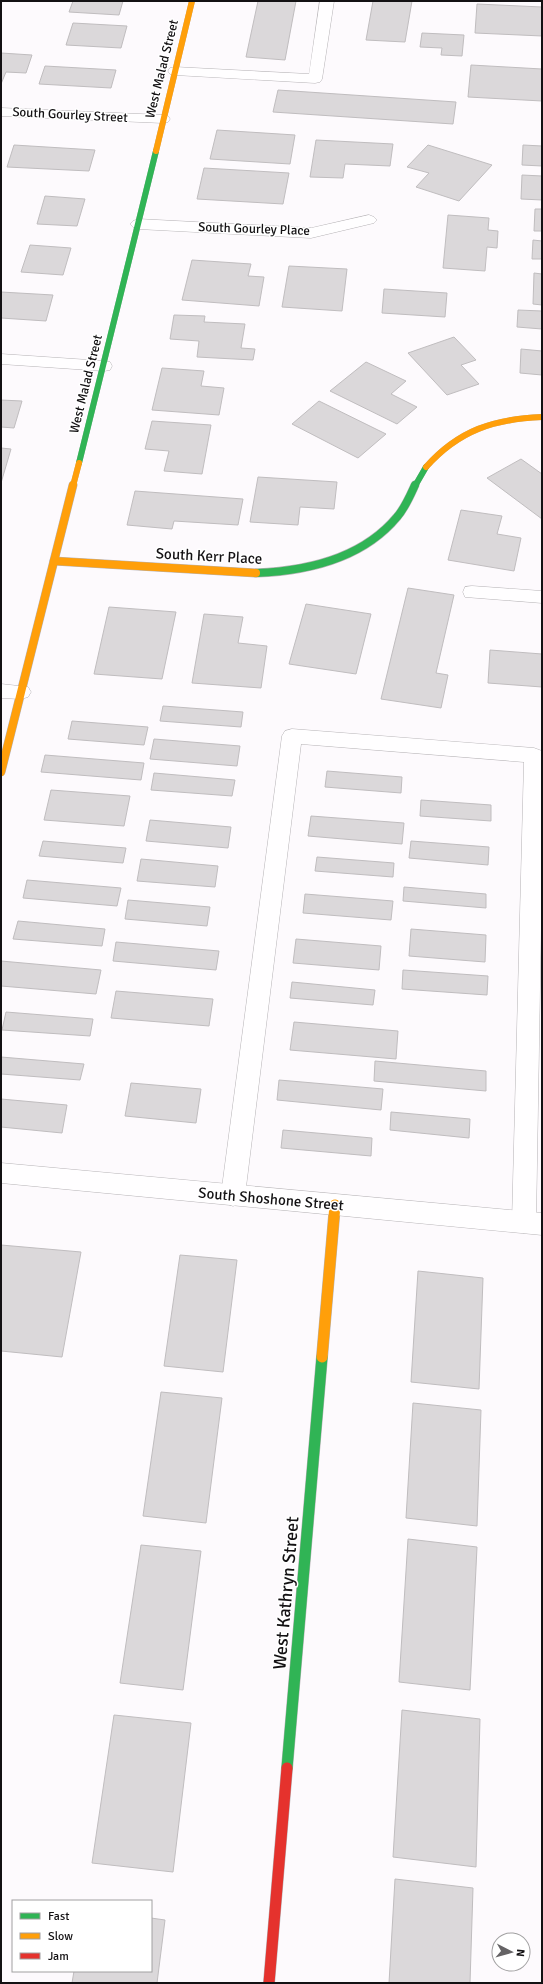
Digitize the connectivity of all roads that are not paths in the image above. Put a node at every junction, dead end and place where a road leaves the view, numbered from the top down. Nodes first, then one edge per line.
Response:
1 (192, 1) edge
2 (327, 1) edge
3 (175, 71) junction
4 (1, 112) edge
5 (163, 119) junction
6 (369, 220) dead end
7 (138, 224) junction
8 (1, 359) edge
9 (104, 366) junction
10 (542, 417) edge
11 (54, 561) junction
12 (472, 592) dead end
13 (542, 597) edge
14 (1, 691) edge
15 (21, 692) junction
16 (1, 772) edge
17 (1, 1173) edge
18 (233, 1195) junction
19 (335, 1205) junction
20 (533, 1223) edge
21 (269, 1983) edge

1 - 3 street, West Malad Street
2 - 3 street
3 - 5 street, West Malad Street
4 - 5 street, South Gourley Street
5 - 7 street, West Malad Street
6 - 7 street, South Gourley Place
7 - 9 street, West Malad Street
8 - 9 street
9 - 11 street, West Malad Street
10 - 11 street, South Kerr Place
11 - 15 street, West Malad Street
12 - 13 street
14 - 15 street
15 - 16 street, West Malad Street
17 - 18 street, South Shoshone Street
18 - 19 street, South Shoshone Street
18 - 20 street
19 - 20 street, South Shoshone Street
19 - 21 street, West Kathryn Street

